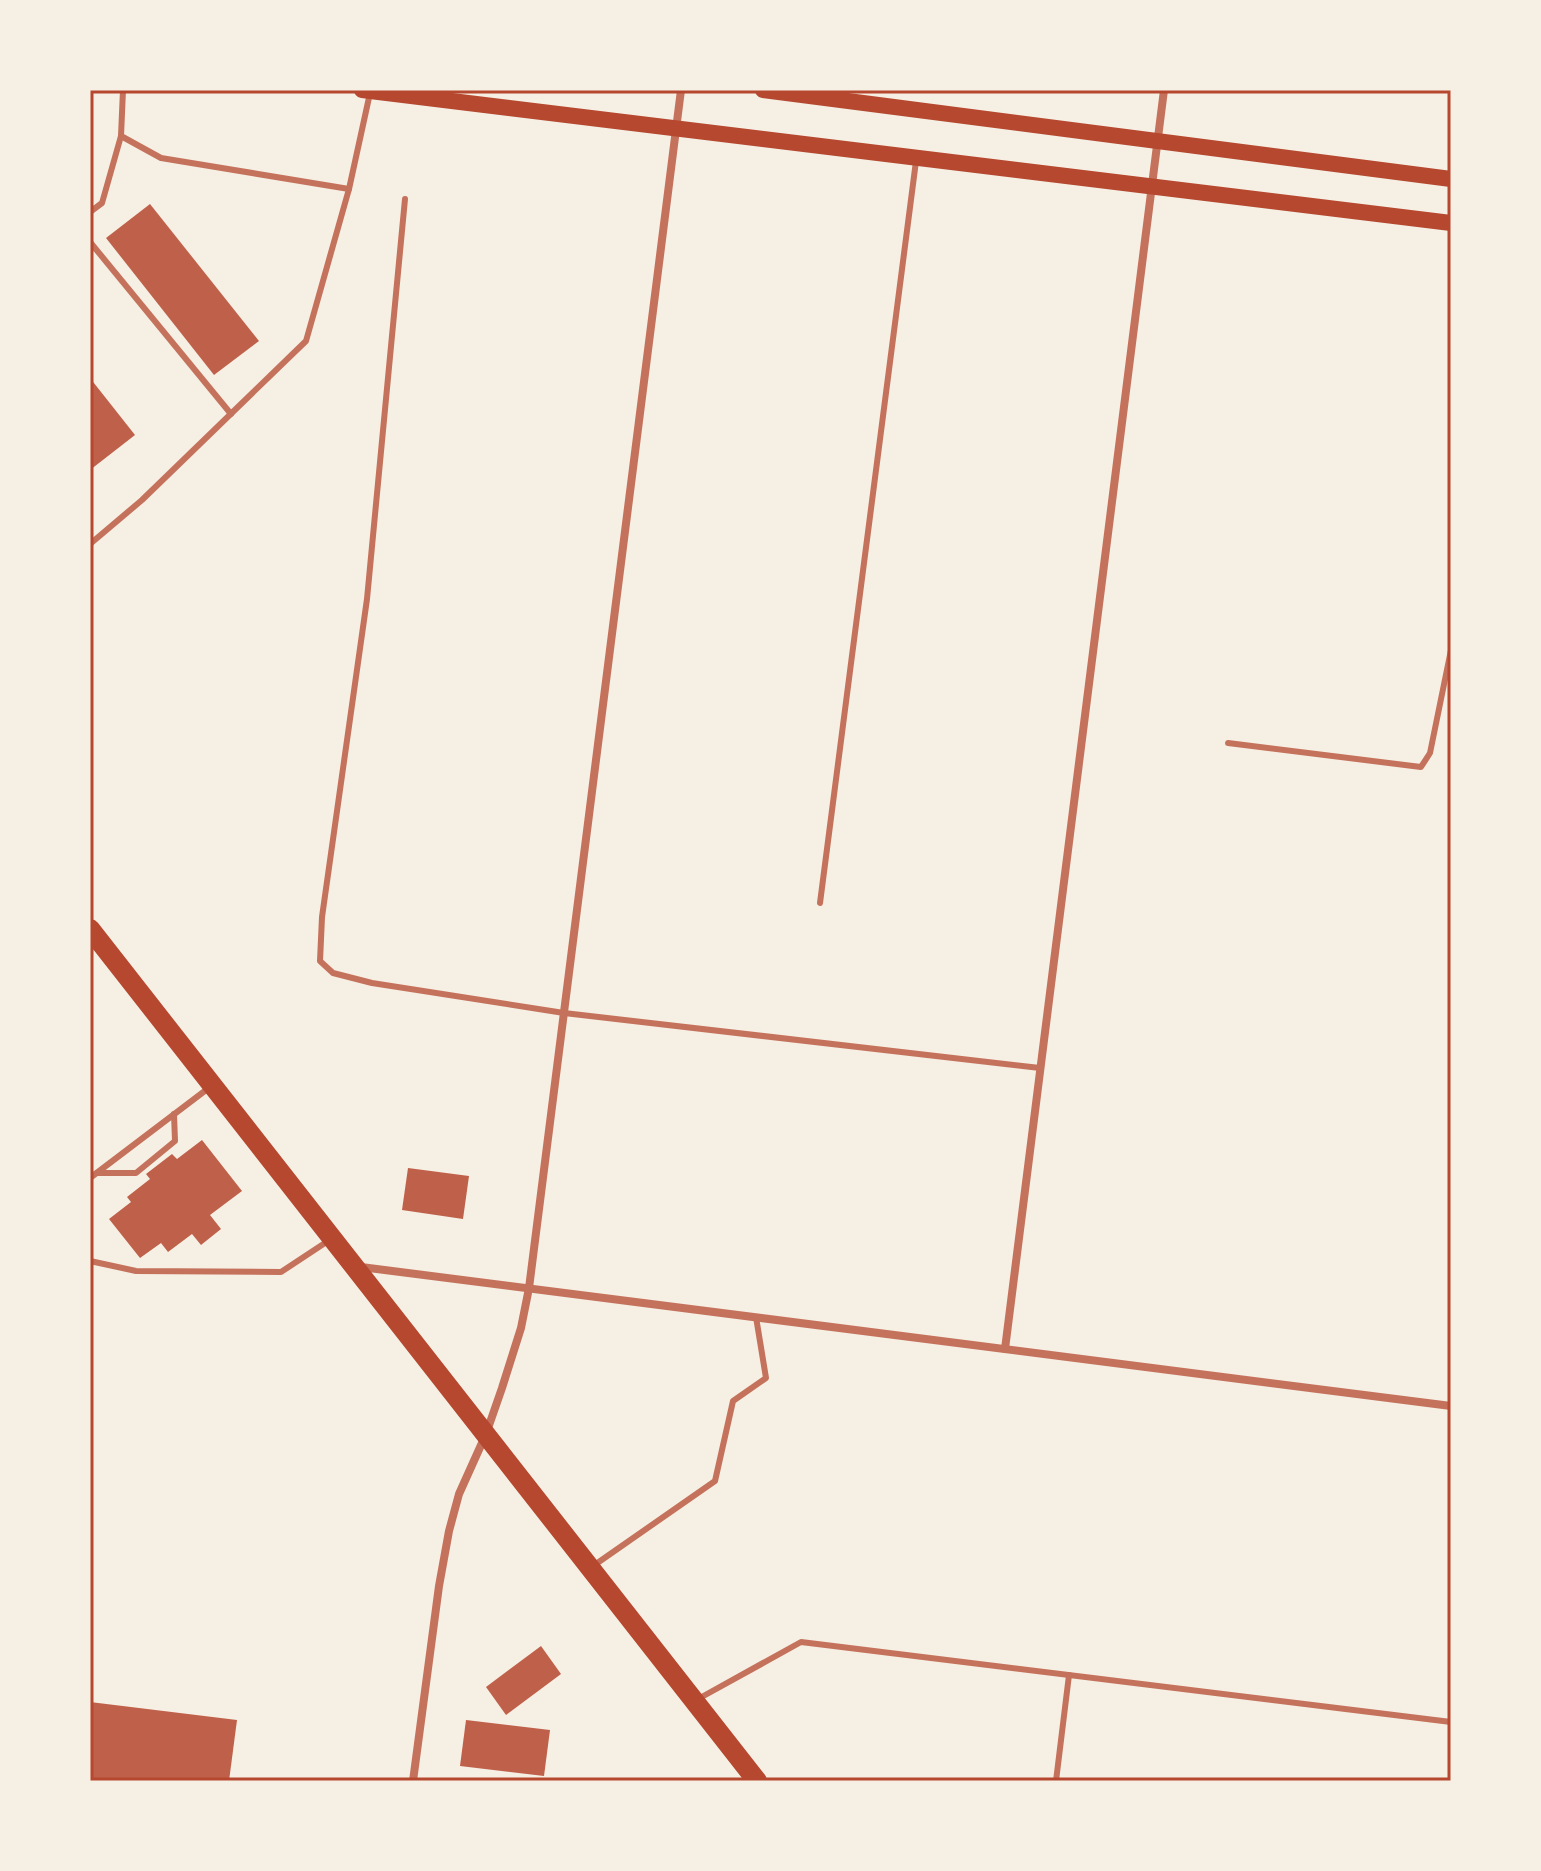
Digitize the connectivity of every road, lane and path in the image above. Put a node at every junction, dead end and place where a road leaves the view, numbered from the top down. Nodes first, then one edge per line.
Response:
1 (123, 90) edge
2 (362, 90) edge
3 (681, 90) edge
4 (763, 90) edge
5 (1164, 90) edge
6 (370, 91) edge
7 (677, 128) junction
8 (121, 136) junction
9 (1158, 141) junction
10 (916, 157) junction
11 (1451, 179) edge
12 (1152, 186) junction
13 (349, 189) junction
14 (405, 199) dead end
15 (90, 212) edge
16 (1451, 223) edge
17 (90, 242) edge
18 (231, 414) junction
19 (90, 544) edge
20 (1451, 650) edge
21 (1228, 743) dead end
22 (820, 903) dead end
23 (90, 929) edge
24 (564, 1013) junction
25 (1040, 1068) junction
26 (213, 1085) junction
27 (174, 1114) junction
28 (96, 1173) junction
29 (90, 1178) edge
30 (332, 1239) junction
31 (90, 1261) edge
32 (354, 1266) junction
33 (529, 1288) junction
34 (756, 1317) junction
35 (1005, 1349) junction
36 (1451, 1406) edge
37 (486, 1434) junction
38 (590, 1568) junction
39 (1069, 1675) junction
40 (694, 1701) junction
41 (1451, 1722) edge
42 (413, 1781) edge
43 (757, 1781) edge
44 (1056, 1781) edge

1 - 8 lane
2 - 6 main road
3 - 7 street
4 - 9 main road
5 - 9 street
6 - 7 main road
6 - 13 lane
7 - 10 main road
7 - 24 street
8 - 13 lane
8 - 15 lane
9 - 11 main road
9 - 12 street
10 - 12 main road
10 - 22 lane
12 - 16 main road
12 - 25 street
13 - 18 lane
14 - 24 lane
17 - 18 lane
18 - 19 lane
20 - 21 lane
23 - 26 main road
24 - 25 lane
24 - 33 street
25 - 35 street
26 - 27 lane
26 - 30 main road
27 - 28 lane
27 - 28 lane
28 - 29 lane
30 - 31 lane
30 - 32 main road
32 - 33 street
32 - 37 main road
33 - 34 street
33 - 37 street
34 - 35 street
34 - 38 lane
35 - 36 street
37 - 38 main road
37 - 42 street
38 - 40 main road
39 - 40 lane
39 - 41 lane
39 - 44 lane
40 - 43 main road

